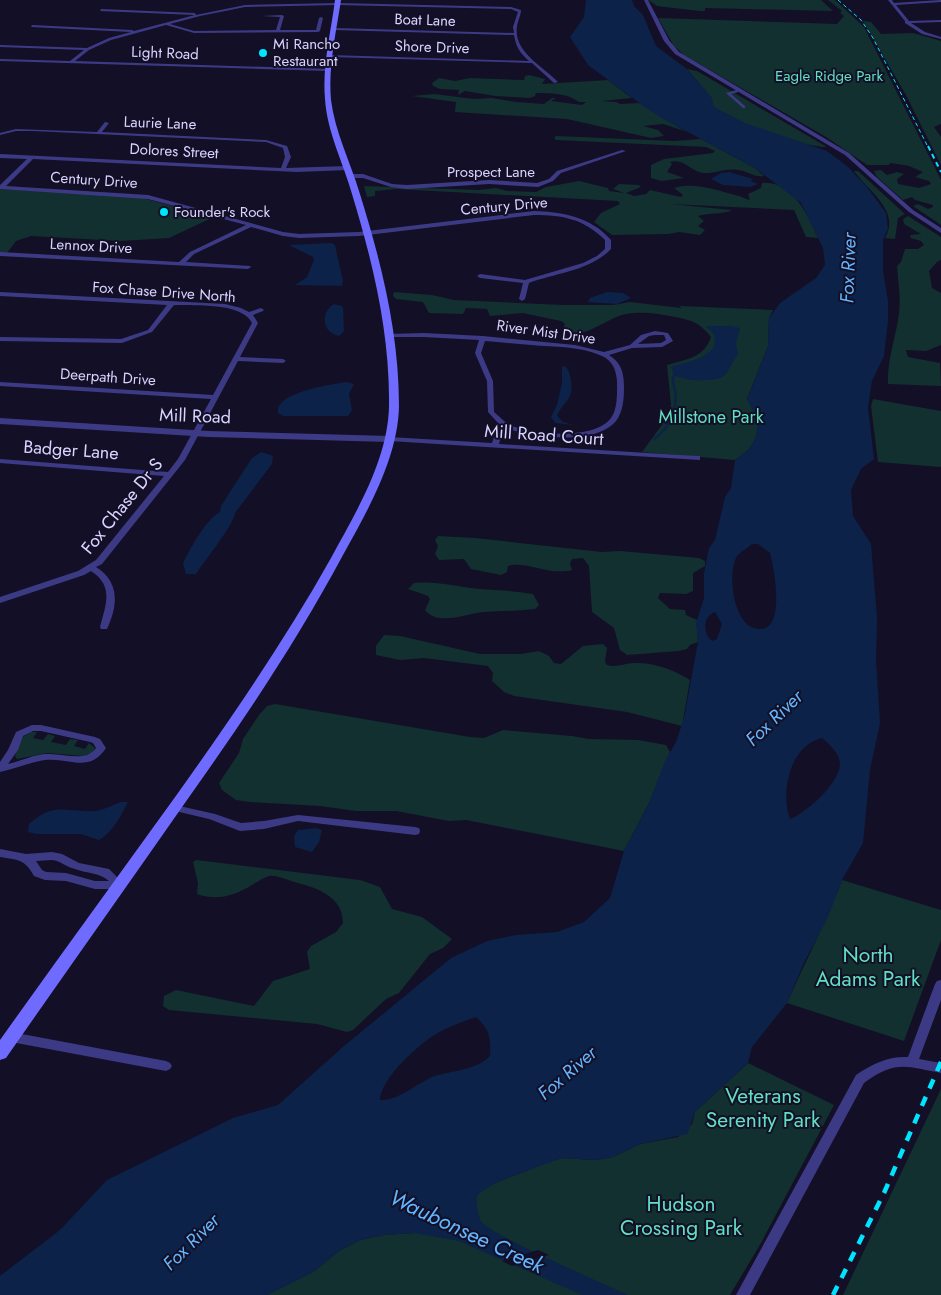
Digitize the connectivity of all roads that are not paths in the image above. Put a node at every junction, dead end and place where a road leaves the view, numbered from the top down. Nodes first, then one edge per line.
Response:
1 (255, 0) edge
2 (646, 0) edge
3 (941, 1) edge
4 (338, 2) edge
5 (891, 2) edge
6 (258, 5) junction
7 (100, 10) dead end
8 (200, 15) junction
9 (264, 16) dead end
10 (321, 18) dead end
11 (941, 21) edge
12 (906, 22) junction
13 (164, 24) junction
14 (32, 26) dead end
15 (334, 29) junction
16 (278, 31) junction
17 (134, 32) junction
18 (515, 34) junction
19 (941, 38) edge
20 (0, 46) edge
21 (88, 49) junction
22 (330, 56) junction
23 (0, 60) edge
24 (8, 60) junction
25 (72, 62) junction
26 (533, 62) junction
27 (0, 66) edge
28 (328, 70) junction
29 (556, 82) dead end
30 (740, 90) junction
31 (743, 107) dead end
32 (107, 123) dead end
33 (98, 133) junction
34 (0, 134) edge
35 (624, 152) dead end
36 (0, 156) edge
37 (32, 157) junction
38 (348, 168) junction
39 (283, 169) junction
40 (351, 176) junction
41 (1, 187) edge
42 (251, 225) junction
43 (941, 231) edge
44 (366, 232) junction
45 (0, 254) edge
46 (180, 264) junction
47 (248, 267) dead end
48 (480, 276) dead end
49 (526, 282) junction
50 (0, 294) edge
51 (522, 298) dead end
52 (172, 304) junction
53 (261, 310) dead end
54 (248, 314) junction
55 (390, 337) junction
56 (483, 338) junction
57 (0, 339) edge
58 (632, 346) junction
59 (604, 354) junction
60 (237, 359) junction
61 (283, 361) dead end
62 (0, 384) edge
63 (215, 398) junction
64 (0, 421) edge
65 (510, 428) junction
66 (196, 433) junction
67 (389, 439) junction
68 (494, 446) junction
69 (697, 458) dead end
70 (0, 461) edge
71 (169, 474) junction
72 (92, 568) junction
73 (0, 600) edge
74 (104, 627) dead end
75 (0, 769) edge
76 (175, 808) junction
77 (415, 831) dead end
78 (0, 852) edge
79 (26, 858) junction
80 (120, 886) junction
81 (941, 984) edge
82 (11, 1037) junction
83 (0, 1052) edge
84 (912, 1063) junction
85 (166, 1066) dead end
86 (941, 1068) edge
87 (743, 1295) edge

1 - 6 street
2 - 30 street
3 - 5 street
4 - 6 street
4 - 15 main road
4 - 18 street
5 - 12 street
6 - 8 street
7 - 8 street
8 - 13 street
9 - 16 street
10 - 16 street
11 - 12 street
12 - 19 street
13 - 16 street
13 - 17 street
14 - 17 street
15 - 18 street, Boat Lane
15 - 22 main road
17 - 21 street
18 - 26 street
20 - 21 street
21 - 25 street
22 - 26 street, Shore Drive
22 - 28 main road
23 - 24 street, Light Road
24 - 25 street, Light Road
24 - 27 street
25 - 28 street, Light Road
26 - 29 street
28 - 38 main road
30 - 31 street
30 - 43 street
32 - 33 street
33 - 34 street, Laurie Lane
33 - 39 street, Laurie Lane
35 - 40 street, Prospect Lane
36 - 37 street, Dolores Street
37 - 39 street, Dolores Street
37 - 41 street
38 - 39 street, Dolores Street
38 - 40 main road
40 - 44 main road
41 - 42 street, Century Drive
42 - 44 street, Century Drive
42 - 46 street
44 - 49 street, Century Drive
44 - 55 main road
45 - 46 street, Lennox Drive
46 - 47 street
48 - 49 street
49 - 51 street
50 - 52 street, Fox Chase Drive North
52 - 54 street, Fox Chase Drive North
52 - 57 street
53 - 54 street
54 - 60 street, Fox Chase Drive North
55 - 56 street, River Mist Drive
55 - 67 main road
56 - 59 street, River Mist Drive
56 - 65 street, River Mist Drive
58 - 58 street
58 - 59 street
59 - 65 street, River Mist Drive
60 - 61 street
60 - 63 street, Fox Chase Drive North
62 - 63 street, Deerpath Drive
63 - 66 street, Fox Chase Drive North
64 - 66 street, Mill Road
65 - 68 street
66 - 67 street, Mill Road
66 - 71 street, Fox Chase Dr S
67 - 68 street, Mill Road Court
67 - 76 main road
68 - 69 street, Mill Road Court
70 - 71 street, Badger Lane
71 - 72 street, Fox Chase Dr S
72 - 73 street, Fox Chase Dr S
72 - 74 street
75 - 75 street
76 - 77 street
76 - 80 main road
78 - 79 street
79 - 80 street
79 - 80 street
80 - 82 main road
81 - 84 street
82 - 83 main road
82 - 85 street
84 - 86 street
84 - 87 street

